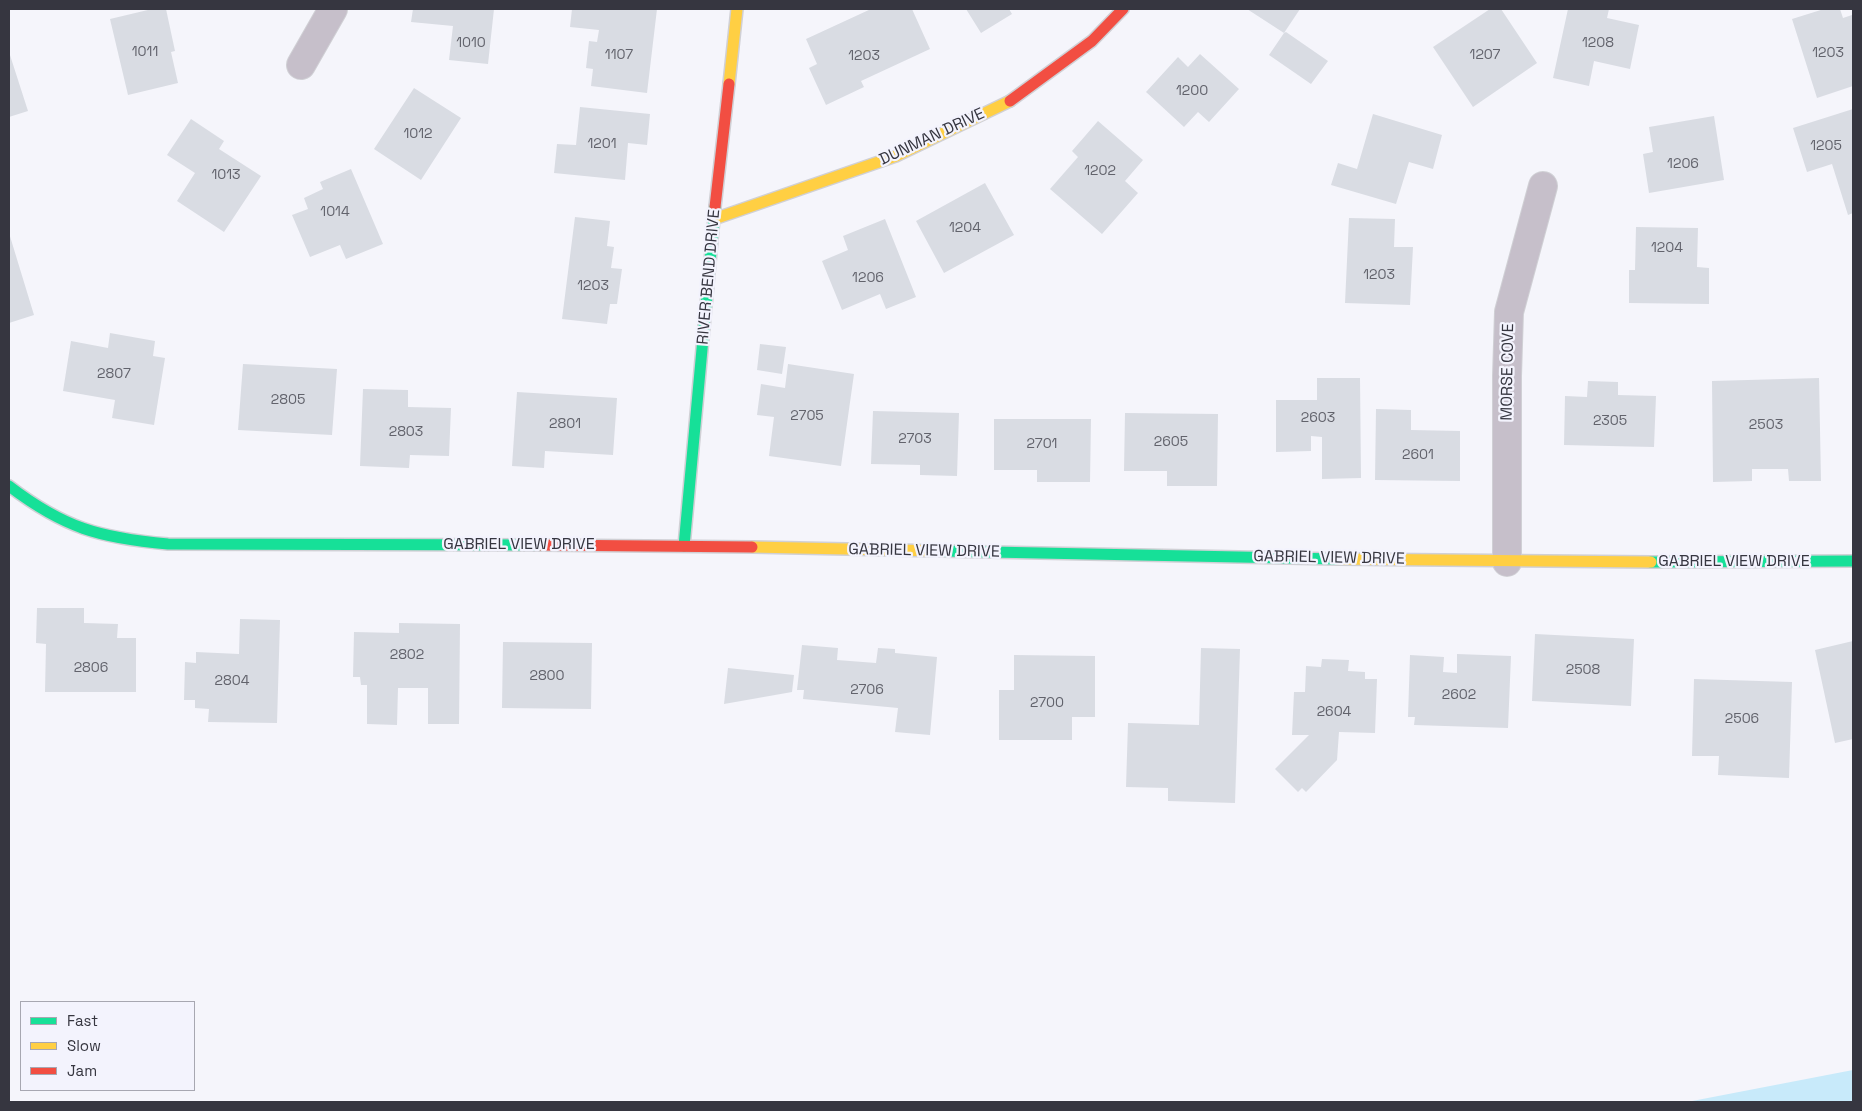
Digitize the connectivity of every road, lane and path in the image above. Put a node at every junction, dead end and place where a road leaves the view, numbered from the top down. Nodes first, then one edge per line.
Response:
1 (333, 9) edge
2 (737, 9) edge
3 (1123, 9) edge
4 (302, 64) dead end
5 (1543, 186) dead end
6 (714, 219) junction
7 (9, 486) edge
8 (684, 546) junction
9 (1853, 561) edge
10 (1508, 562) junction

1 - 4 street
2 - 6 street, RIVER BEND DRIVE
3 - 6 street, DUNMAN DRIVE
5 - 10 street, MORSE COVE
6 - 8 street, RIVER BEND DRIVE
7 - 8 street, GABRIEL VIEW DRIVE
8 - 10 street, GABRIEL VIEW DRIVE
9 - 10 street, GABRIEL VIEW DRIVE

